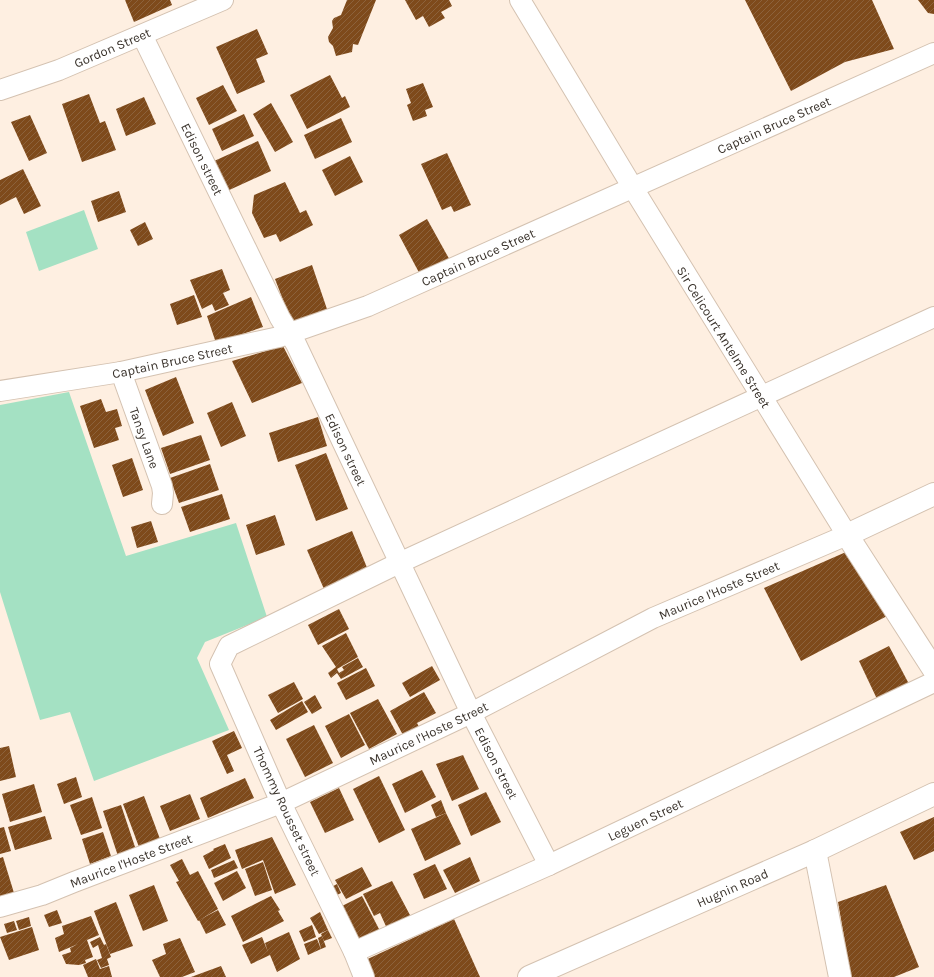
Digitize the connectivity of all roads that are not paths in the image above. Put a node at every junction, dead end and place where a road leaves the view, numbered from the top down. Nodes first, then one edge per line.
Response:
1 (222, 0) edge
2 (520, 0) edge
3 (142, 35) junction
4 (934, 53) edge
5 (0, 90) edge
6 (633, 188) junction
7 (934, 317) edge
8 (290, 334) junction
9 (121, 372) junction
10 (0, 391) edge
11 (761, 397) junction
12 (934, 494) edge
13 (162, 504) dead end
14 (847, 535) junction
15 (400, 563) junction
16 (934, 670) edge
17 (934, 682) edge
18 (471, 713) junction
19 (934, 794) edge
20 (281, 803) junction
21 (815, 851) junction
22 (549, 865) junction
23 (0, 908) edge
24 (354, 952) junction
25 (364, 977) edge
26 (529, 977) edge
27 (840, 977) edge

1 - 3 street, Gordon Street
2 - 6 street, Sir Celicourt Antelme Street
3 - 5 street, Gordon Street
3 - 8 street, Edison street
4 - 6 street, Captain Bruce Street
6 - 8 street, Captain Bruce Street
6 - 11 street, Sir Celicourt Antelme Street
7 - 11 street
8 - 9 street, Captain Bruce Street
8 - 15 street, Edison street
9 - 10 street, Captain Bruce Street
9 - 13 street, Tansy Lane
11 - 14 street, Sir Celicourt Antelme Street
11 - 15 street
12 - 14 main road
14 - 16 main road, Sir Celicourt Antelme Street
14 - 18 street, Maurice I'Hoste Street
15 - 18 street, Edison street
15 - 20 street, Thommy Rousset street
17 - 22 street, Leguen Street
18 - 20 street, Maurice I'Hoste Street
18 - 22 street, Edison street
19 - 21 main road, Hugnin Road
20 - 23 street, Maurice I'Hoste Street
20 - 24 street, Thommy Rousset street
21 - 26 main road, Hugnin Road
21 - 27 main road
22 - 24 street, Leguen Street
24 - 25 street, Thommy Rousset street

